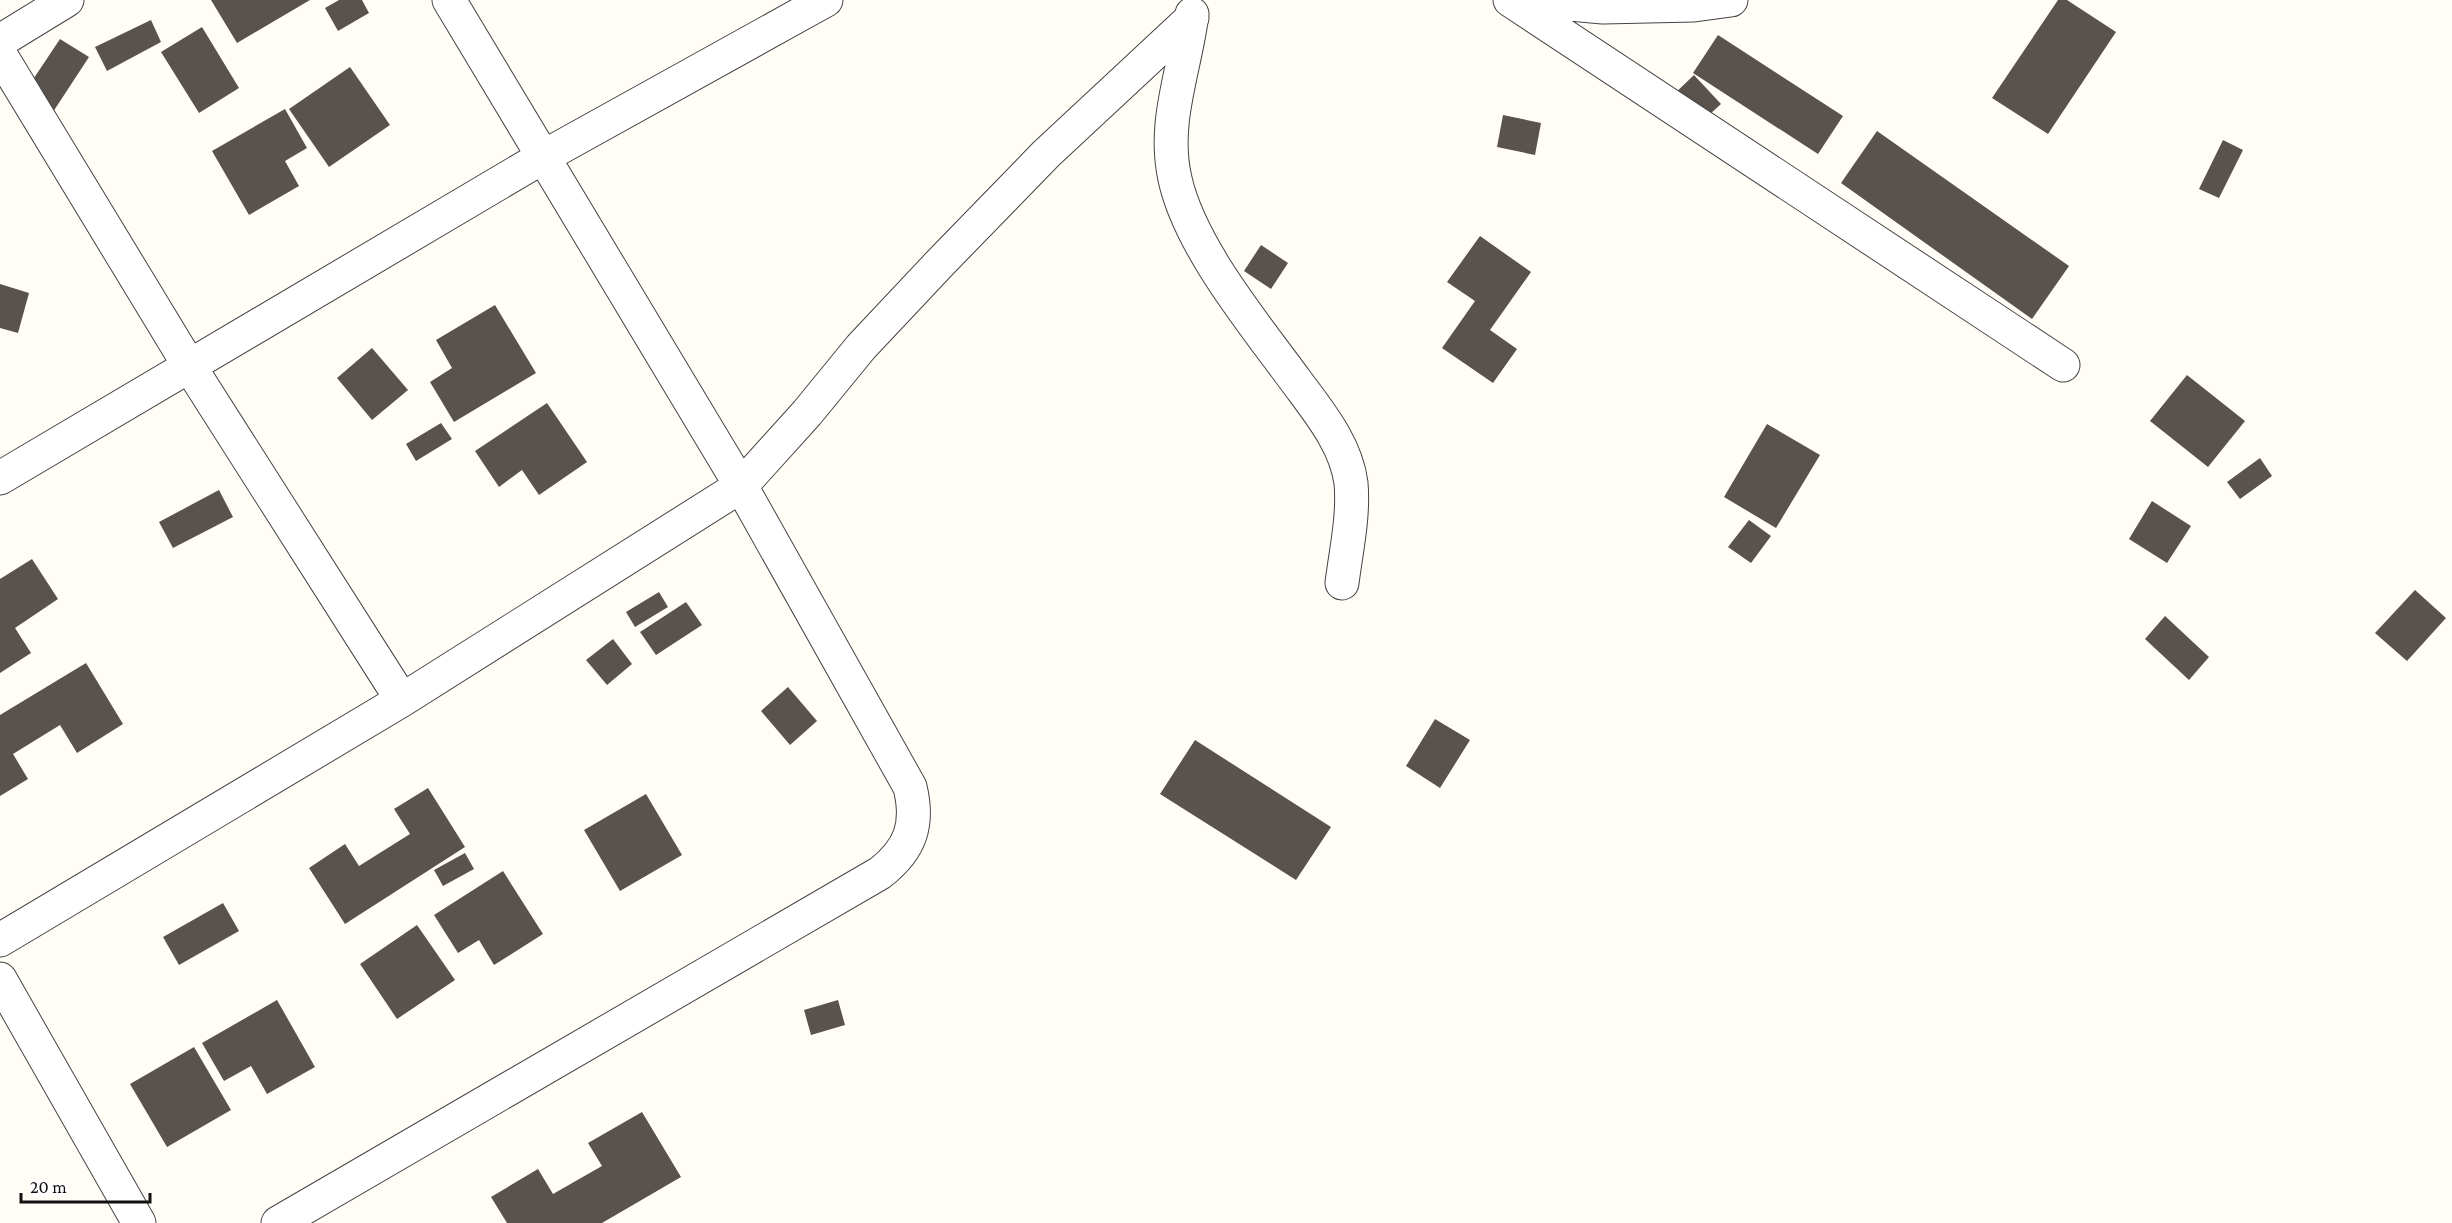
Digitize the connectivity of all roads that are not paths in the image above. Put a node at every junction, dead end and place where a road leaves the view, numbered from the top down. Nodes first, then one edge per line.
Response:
1 (67, 0) edge
2 (449, 0) edge
3 (826, 0) edge
4 (1510, 0) edge
5 (1525, 0) edge
6 (1731, 0) edge
7 (1193, 9) edge
8 (0, 41) edge
9 (0, 54) edge
10 (543, 157) junction
11 (2063, 365) dead end
12 (190, 367) junction
13 (0, 478) edge
14 (741, 486) junction
15 (1342, 583) dead end
16 (402, 700) junction
17 (0, 939) edge
18 (0, 979) edge
19 (139, 1223) edge
20 (278, 1223) edge

1 - 8 street
2 - 10 street
3 - 10 street
4 - 11 street
5 - 6 street
7 - 14 street
7 - 15 street
9 - 12 street
10 - 12 street
10 - 14 street
12 - 13 street
12 - 16 street
14 - 16 street
14 - 20 street
16 - 17 street
18 - 19 street

